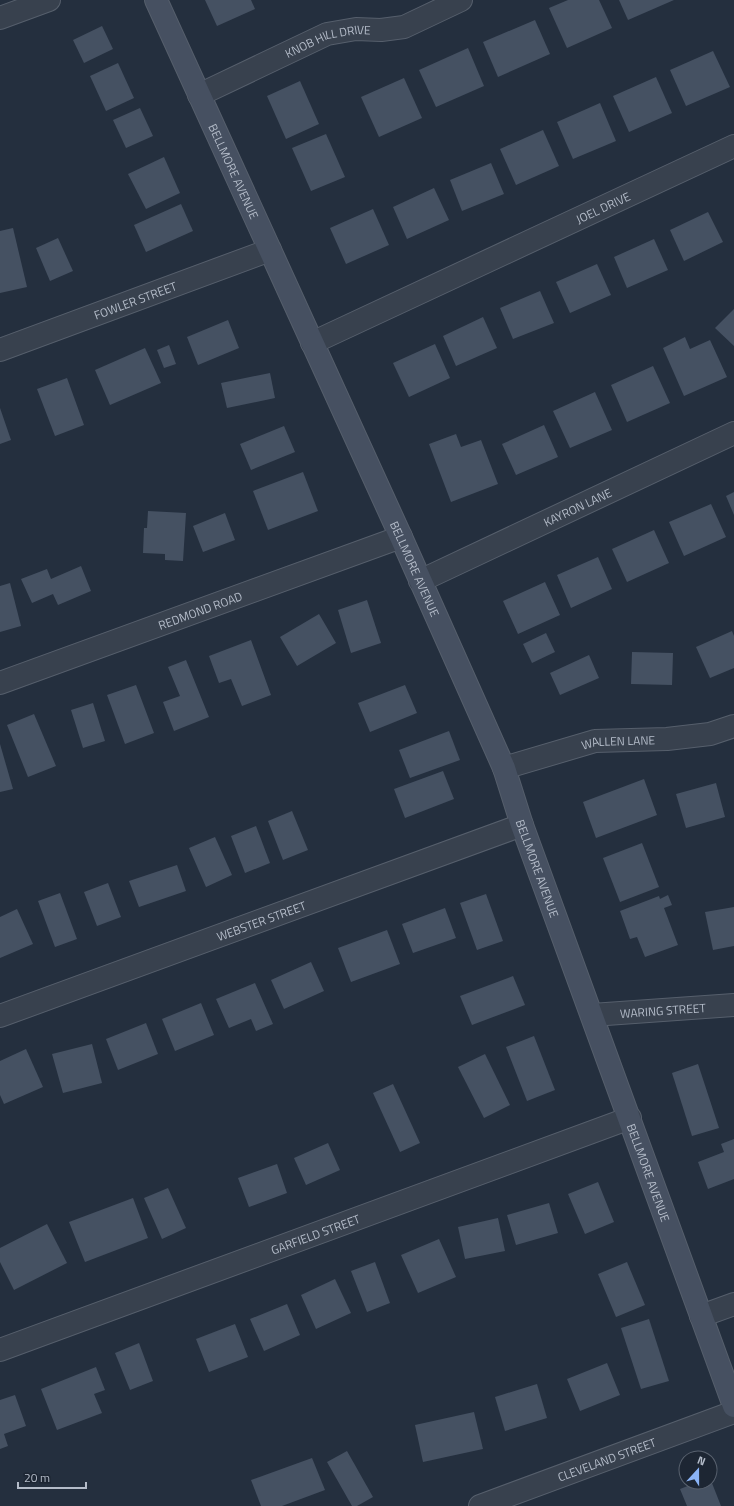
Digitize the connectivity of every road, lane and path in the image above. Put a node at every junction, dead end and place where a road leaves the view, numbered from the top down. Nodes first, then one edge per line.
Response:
1 (49, 0) edge
2 (156, 0) edge
3 (461, 0) edge
4 (0, 18) edge
5 (199, 95) junction
6 (734, 146) edge
7 (270, 250) junction
8 (312, 343) junction
9 (0, 350) edge
10 (734, 433) edge
11 (401, 537) junction
12 (420, 581) junction
13 (0, 683) edge
14 (734, 726) edge
15 (504, 768) junction
16 (522, 824) junction
17 (734, 1005) edge
18 (592, 1015) junction
19 (0, 1016) edge
20 (630, 1118) junction
21 (734, 1304) edge
22 (701, 1316) junction
23 (0, 1350) edge
24 (734, 1406) edge
25 (734, 1412) edge
26 (480, 1506) edge

1 - 4 street
2 - 5 main road, BELLMORE AVENUE
3 - 5 street, KNOB HILL DRIVE
5 - 7 main road, BELLMORE AVENUE
6 - 8 street, JOEL DRIVE
7 - 8 main road, BELLMORE AVENUE
7 - 9 street, FOWLER STREET
8 - 11 main road, BELLMORE AVENUE
10 - 12 street, KAYRON LANE
11 - 12 main road, BELLMORE AVENUE
11 - 13 street, REDMOND ROAD
12 - 15 main road, BELLMORE AVENUE
14 - 15 street, WALLEN LANE
15 - 16 main road, BELLMORE AVENUE
16 - 18 main road, BELLMORE AVENUE
16 - 19 street, WEBSTER STREET
17 - 18 street, WARING STREET
18 - 20 main road, BELLMORE AVENUE
20 - 22 main road, BELLMORE AVENUE
20 - 23 street, GARFIELD STREET
21 - 22 street
22 - 24 main road, BELLMORE AVENUE
25 - 26 street, CLEVELAND STREET

